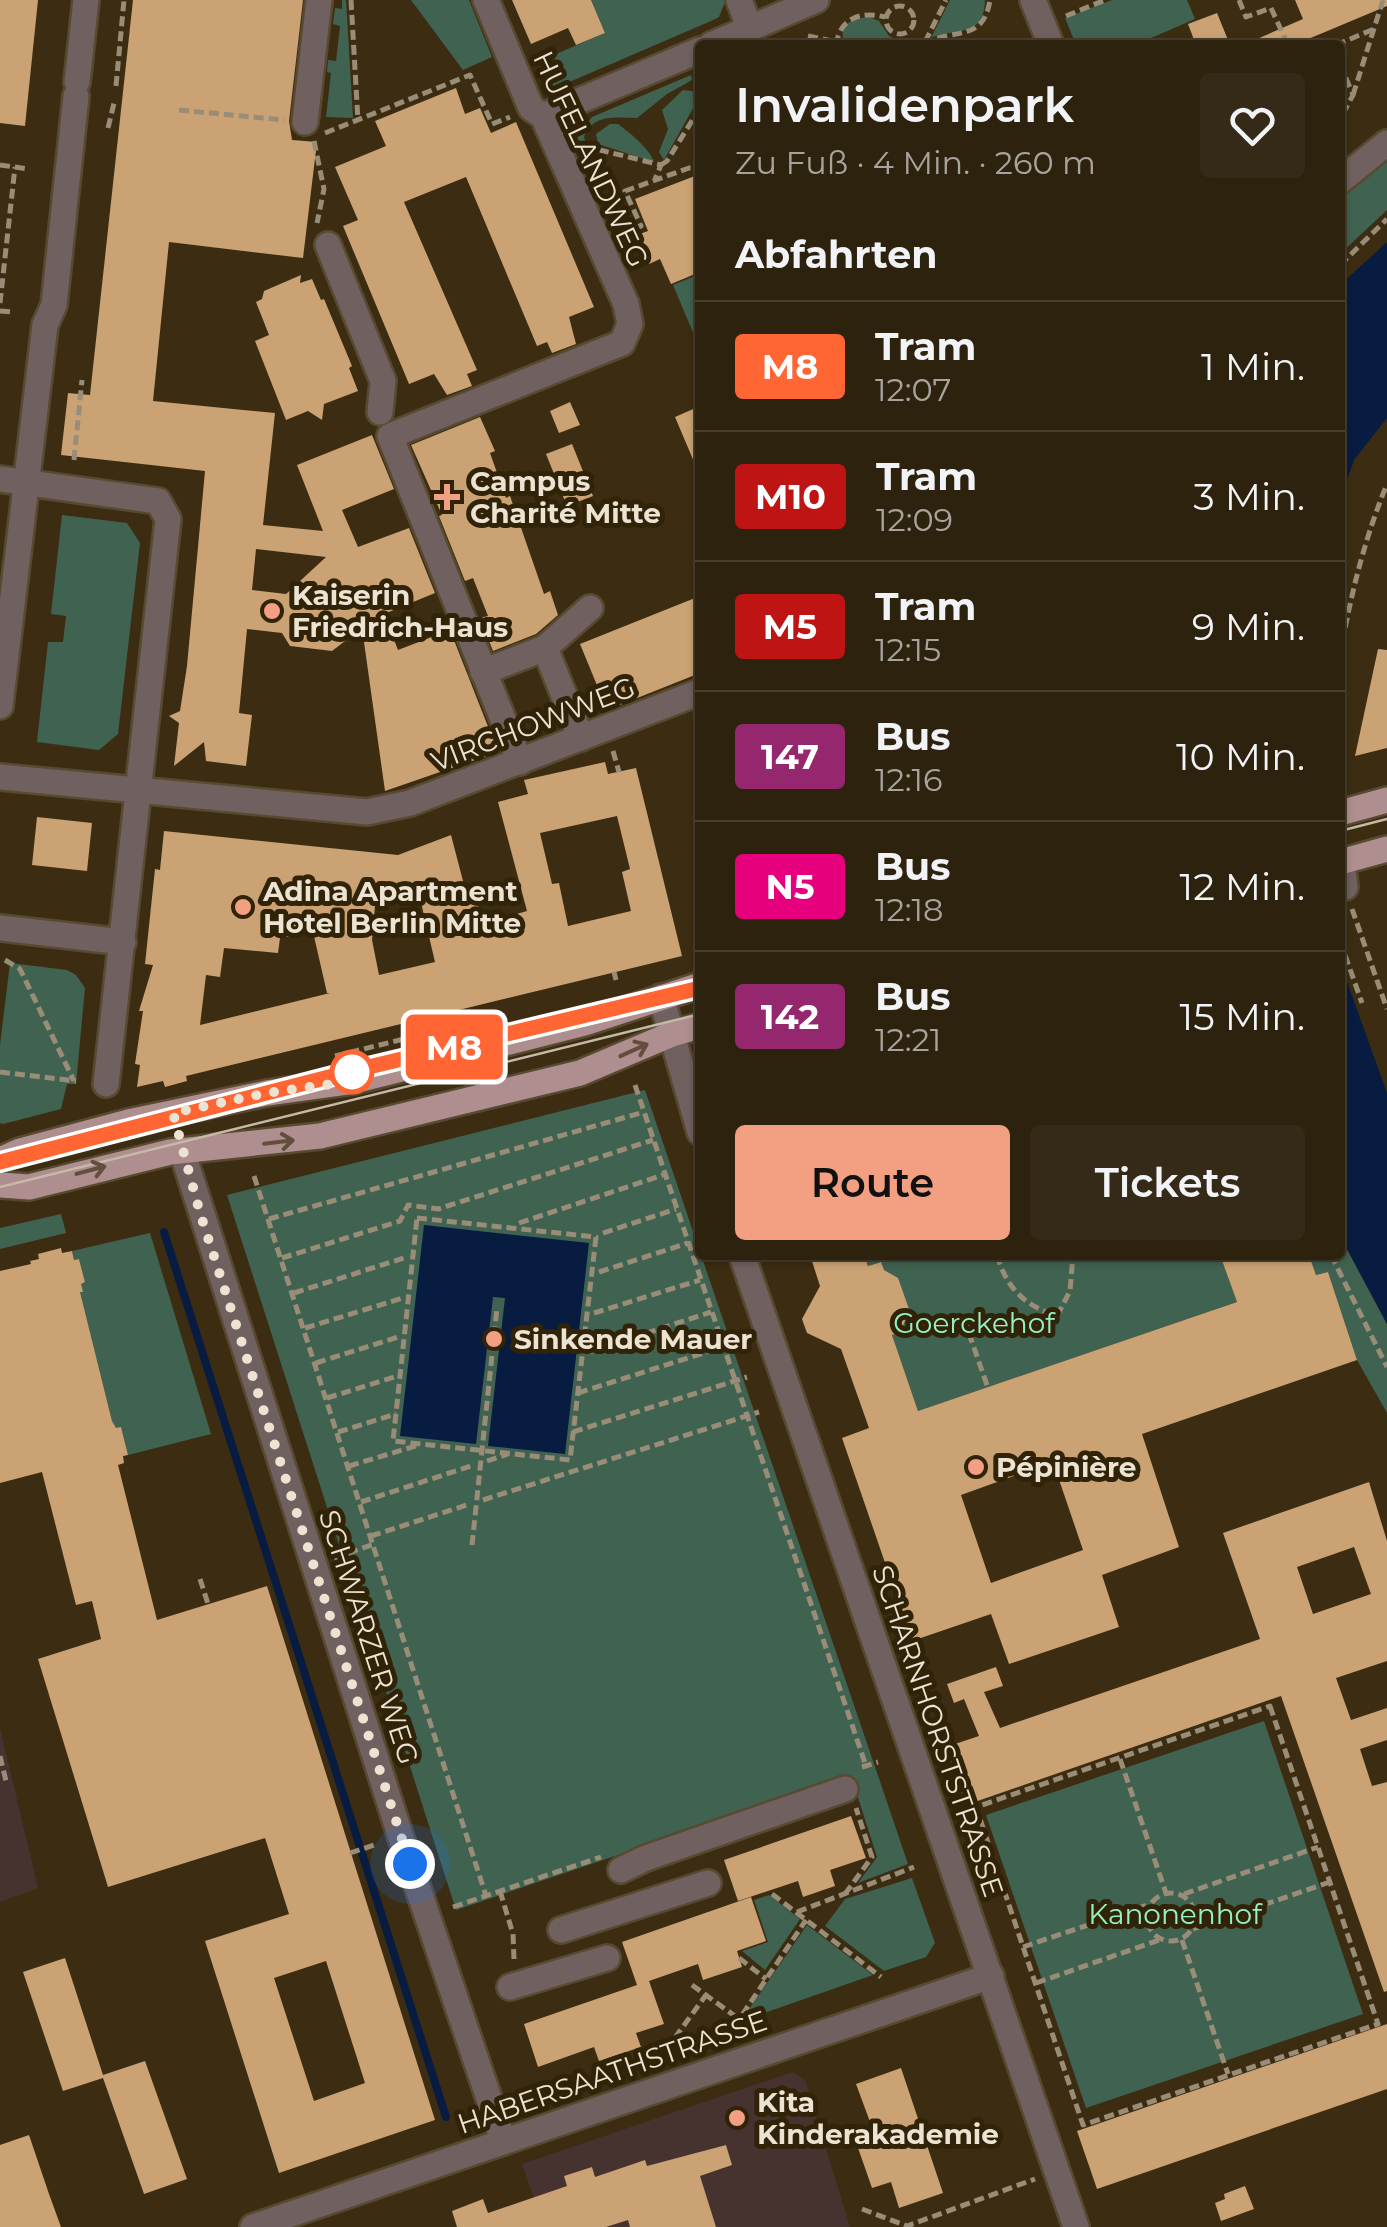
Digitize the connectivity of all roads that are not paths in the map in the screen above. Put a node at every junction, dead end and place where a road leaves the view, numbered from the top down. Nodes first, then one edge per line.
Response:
1 (86, 0) edge
2 (319, 0) edge
3 (486, 0) edge
4 (739, 0) edge
5 (816, 0) edge
6 (1033, 0) edge
7 (750, 29) junction
8 (1044, 36) edge
9 (724, 40) edge
10 (695, 52) edge
11 (543, 116) junction
12 (305, 122) road end
13 (1387, 142) edge
14 (1345, 177) edge
15 (322, 235) road end
16 (380, 412) dead end
17 (0, 478) edge
18 (26, 483) junction
19 (590, 608) dead end
20 (545, 648) junction
21 (484, 672) junction
22 (695, 694) edge
23 (0, 706) edge
24 (580, 738) junction
25 (520, 762) junction
26 (0, 777) edge
27 (140, 791) junction
28 (1387, 800) edge
29 (1345, 812) edge
30 (1387, 850) edge
31 (1345, 879) edge
32 (0, 928) edge
33 (123, 942) junction
34 (695, 987) edge
35 (662, 997) junction
36 (695, 1027) edge
37 (672, 1034) junction
38 (106, 1084) dead end
39 (173, 1113) junction
40 (695, 1114) edge
41 (182, 1151) junction
42 (0, 1160) edge
43 (0, 1185) edge
44 (744, 1260) edge
45 (850, 1798) road end
46 (621, 1870) dead end
47 (708, 1882) dead end
48 (560, 1930) dead end
49 (607, 1958) dead end
50 (991, 1976) junction
51 (510, 1987) road end
52 (503, 2140) junction
53 (253, 2227) edge
54 (1076, 2227) edge

1 - 18 street
2 - 12 street
3 - 11 street, HUFELANDWEG
4 - 7 street
5 - 7 street
6 - 8 street
7 - 9 street
10 - 11 street
11 - 21 street, HUFELANDWEG
13 - 14 street
15 - 16 street
17 - 18 street
18 - 23 street
18 - 27 street
19 - 20 street
20 - 21 street
20 - 24 street
21 - 25 street, HUFELANDWEG
22 - 24 street, VIRCHOWWEG
24 - 25 street, VIRCHOWWEG
25 - 27 street, VIRCHOWWEG
26 - 27 street, VIRCHOWWEG
27 - 33 street
28 - 29 main road
30 - 31 main road
32 - 33 street
33 - 38 street
34 - 35 main road
35 - 37 street
35 - 39 main road
36 - 37 main road
37 - 40 street
41 -> 37 main road
39 - 41 main road
39 - 42 main road
43 -> 41 main road
41 - 52 street, SCHWARZER WEG
44 - 50 street, SCHARNHORSTSTRASSE
45 - 46 street
47 - 48 street
49 - 51 street
50 - 52 street, HABERSAATHSTRASSE
50 - 54 street, SCHARNHORSTSTRASSE
52 - 53 street, HABERSAATHSTRASSE

